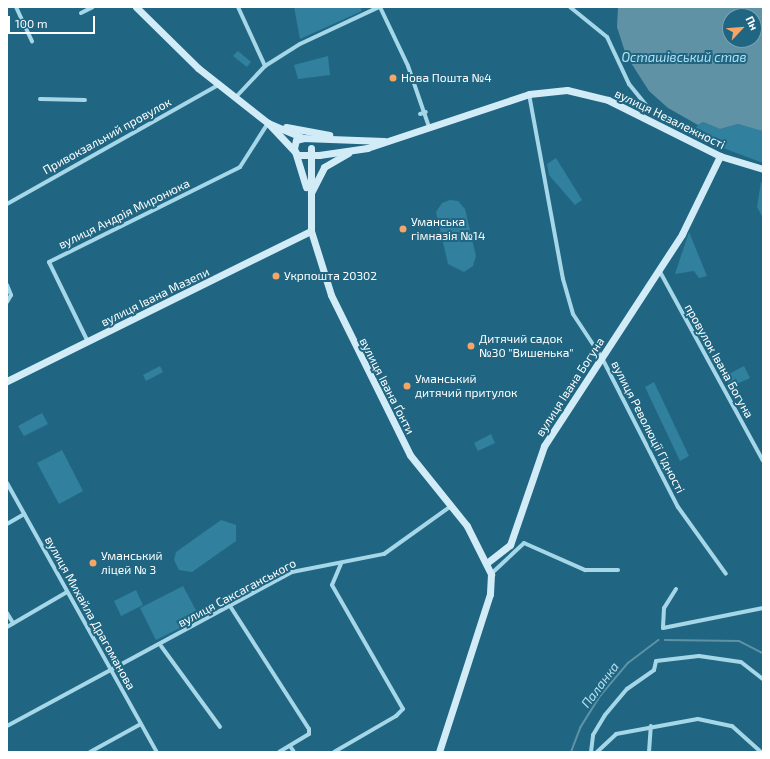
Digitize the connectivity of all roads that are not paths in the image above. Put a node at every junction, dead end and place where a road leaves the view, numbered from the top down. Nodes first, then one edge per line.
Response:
1 (16, 7) edge
2 (93, 7) edge
3 (136, 7) edge
4 (238, 7) edge
5 (380, 7) edge
6 (570, 7) edge
7 (80, 13) dead end
8 (32, 42) dead end
9 (264, 66) junction
10 (218, 85) junction
11 (529, 94) junction
12 (40, 99) dead end
13 (234, 99) junction
14 (85, 100) dead end
15 (649, 109) dead end
16 (426, 112) junction
17 (420, 114) dead end
18 (268, 123) junction
19 (429, 127) junction
20 (303, 138) junction
21 (347, 138) junction
22 (389, 141) junction
23 (294, 151) junction
24 (354, 151) junction
25 (309, 153) junction
26 (720, 156) junction
27 (763, 169) edge
28 (309, 199) junction
29 (7, 204) edge
30 (311, 232) junction
31 (659, 270) junction
32 (7, 285) edge
33 (7, 302) edge
34 (88, 342) junction
35 (602, 358) junction
36 (7, 381) edge
37 (763, 461) edge
38 (7, 483) edge
39 (452, 506) junction
40 (24, 514) junction
41 (7, 524) edge
42 (488, 562) junction
43 (341, 564) junction
44 (618, 570) dead end
45 (491, 574) junction
46 (726, 574) dead end
47 (676, 590) dead end
48 (67, 592) junction
49 (230, 606) junction
50 (763, 608) edge
51 (7, 613) edge
52 (13, 623) junction
53 (7, 627) edge
54 (161, 646) junction
55 (111, 672) junction
56 (763, 679) edge
57 (141, 724) junction
58 (7, 726) edge
59 (651, 726) junction
60 (220, 727) dead end
61 (290, 746) junction
62 (90, 752) edge
63 (157, 752) edge
64 (279, 752) edge
65 (294, 752) edge
66 (334, 752) edge
67 (439, 752) edge
68 (591, 752) edge
69 (597, 752) edge
70 (649, 752) edge
71 (761, 752) edge

1 - 8 street
2 - 7 street
3 - 10 main road, вулиця Незалежності
4 - 9 street
5 - 9 street
5 - 16 street
6 - 15 street
9 - 13 street
10 - 13 main road, вулиця Незалежності
10 - 29 street, Привокзальний провулок
11 - 19 main road, вулиця Незалежності
11 - 26 main road, вулиця Незалежності
11 - 35 street, вулиця Революції Гідності
12 - 14 street
13 - 18 main road, вулиця Незалежності
16 - 17 street
16 - 19 street
18 - 20 main road, вулиця Незалежності
18 - 21 main road, вулиця Незалежності
18 - 23 main road, вулиця Незалежності
18 - 34 street, вулиця Андрія Миронюка
19 - 22 main road, вулиця Незалежності
20 - 21 main road, вулиця Незалежності
20 - 23 main road
20 - 25 main road
21 - 22 main road, вулиця Незалежності
22 - 24 main road, вулиця Незалежності
23 - 25 main road
23 - 28 main road, вулиця Івана Ґонти
24 - 25 main road, вулиця Незалежності
24 - 28 main road, вулиця Івана Ґонти
25 - 28 main road, вулиця Івана Ґонти
26 - 27 main road, вулиця Незалежності
26 - 31 main road, вулиця Івана Богуна
28 - 30 main road, вулиця Івана Ґонти
30 - 34 main road, вулиця Івана Мазепи
30 - 39 main road, вулиця Івана Ґонти
31 - 35 main road, вулиця Івана Богуна
31 - 37 street, провулок Івана Богуна
32 - 33 street
34 - 36 main road, вулиця Івана Мазепи
35 - 42 main road, вулиця Івана Богуна
35 - 46 street, вулиця Революції Гідності
38 - 40 street, вулиця Михайла Драгоманова
39 - 42 main road, вулиця Івана Ґонти
39 - 43 street, вулиця Саксаганського
40 - 41 street
40 - 48 street, вулиця Михайла Драгоманова
42 - 45 main road
43 - 49 street, вулиця Саксаганського
43 - 66 street
44 - 45 street
45 - 67 main road
47 - 50 street
48 - 52 street
48 - 55 street, вулиця Михайла Драгоманова
49 - 54 street, вулиця Саксаганського
49 - 61 street
51 - 52 street
52 - 53 street
54 - 55 street, вулиця Саксаганського
54 - 60 street
55 - 57 street, вулиця Михайла Драгоманова
55 - 58 street, вулиця Саксаганського
56 - 68 street
57 - 62 street
57 - 63 street, вулиця Михайла Драгоманова
59 - 69 street
59 - 70 street
59 - 71 street
61 - 64 street
61 - 65 street

